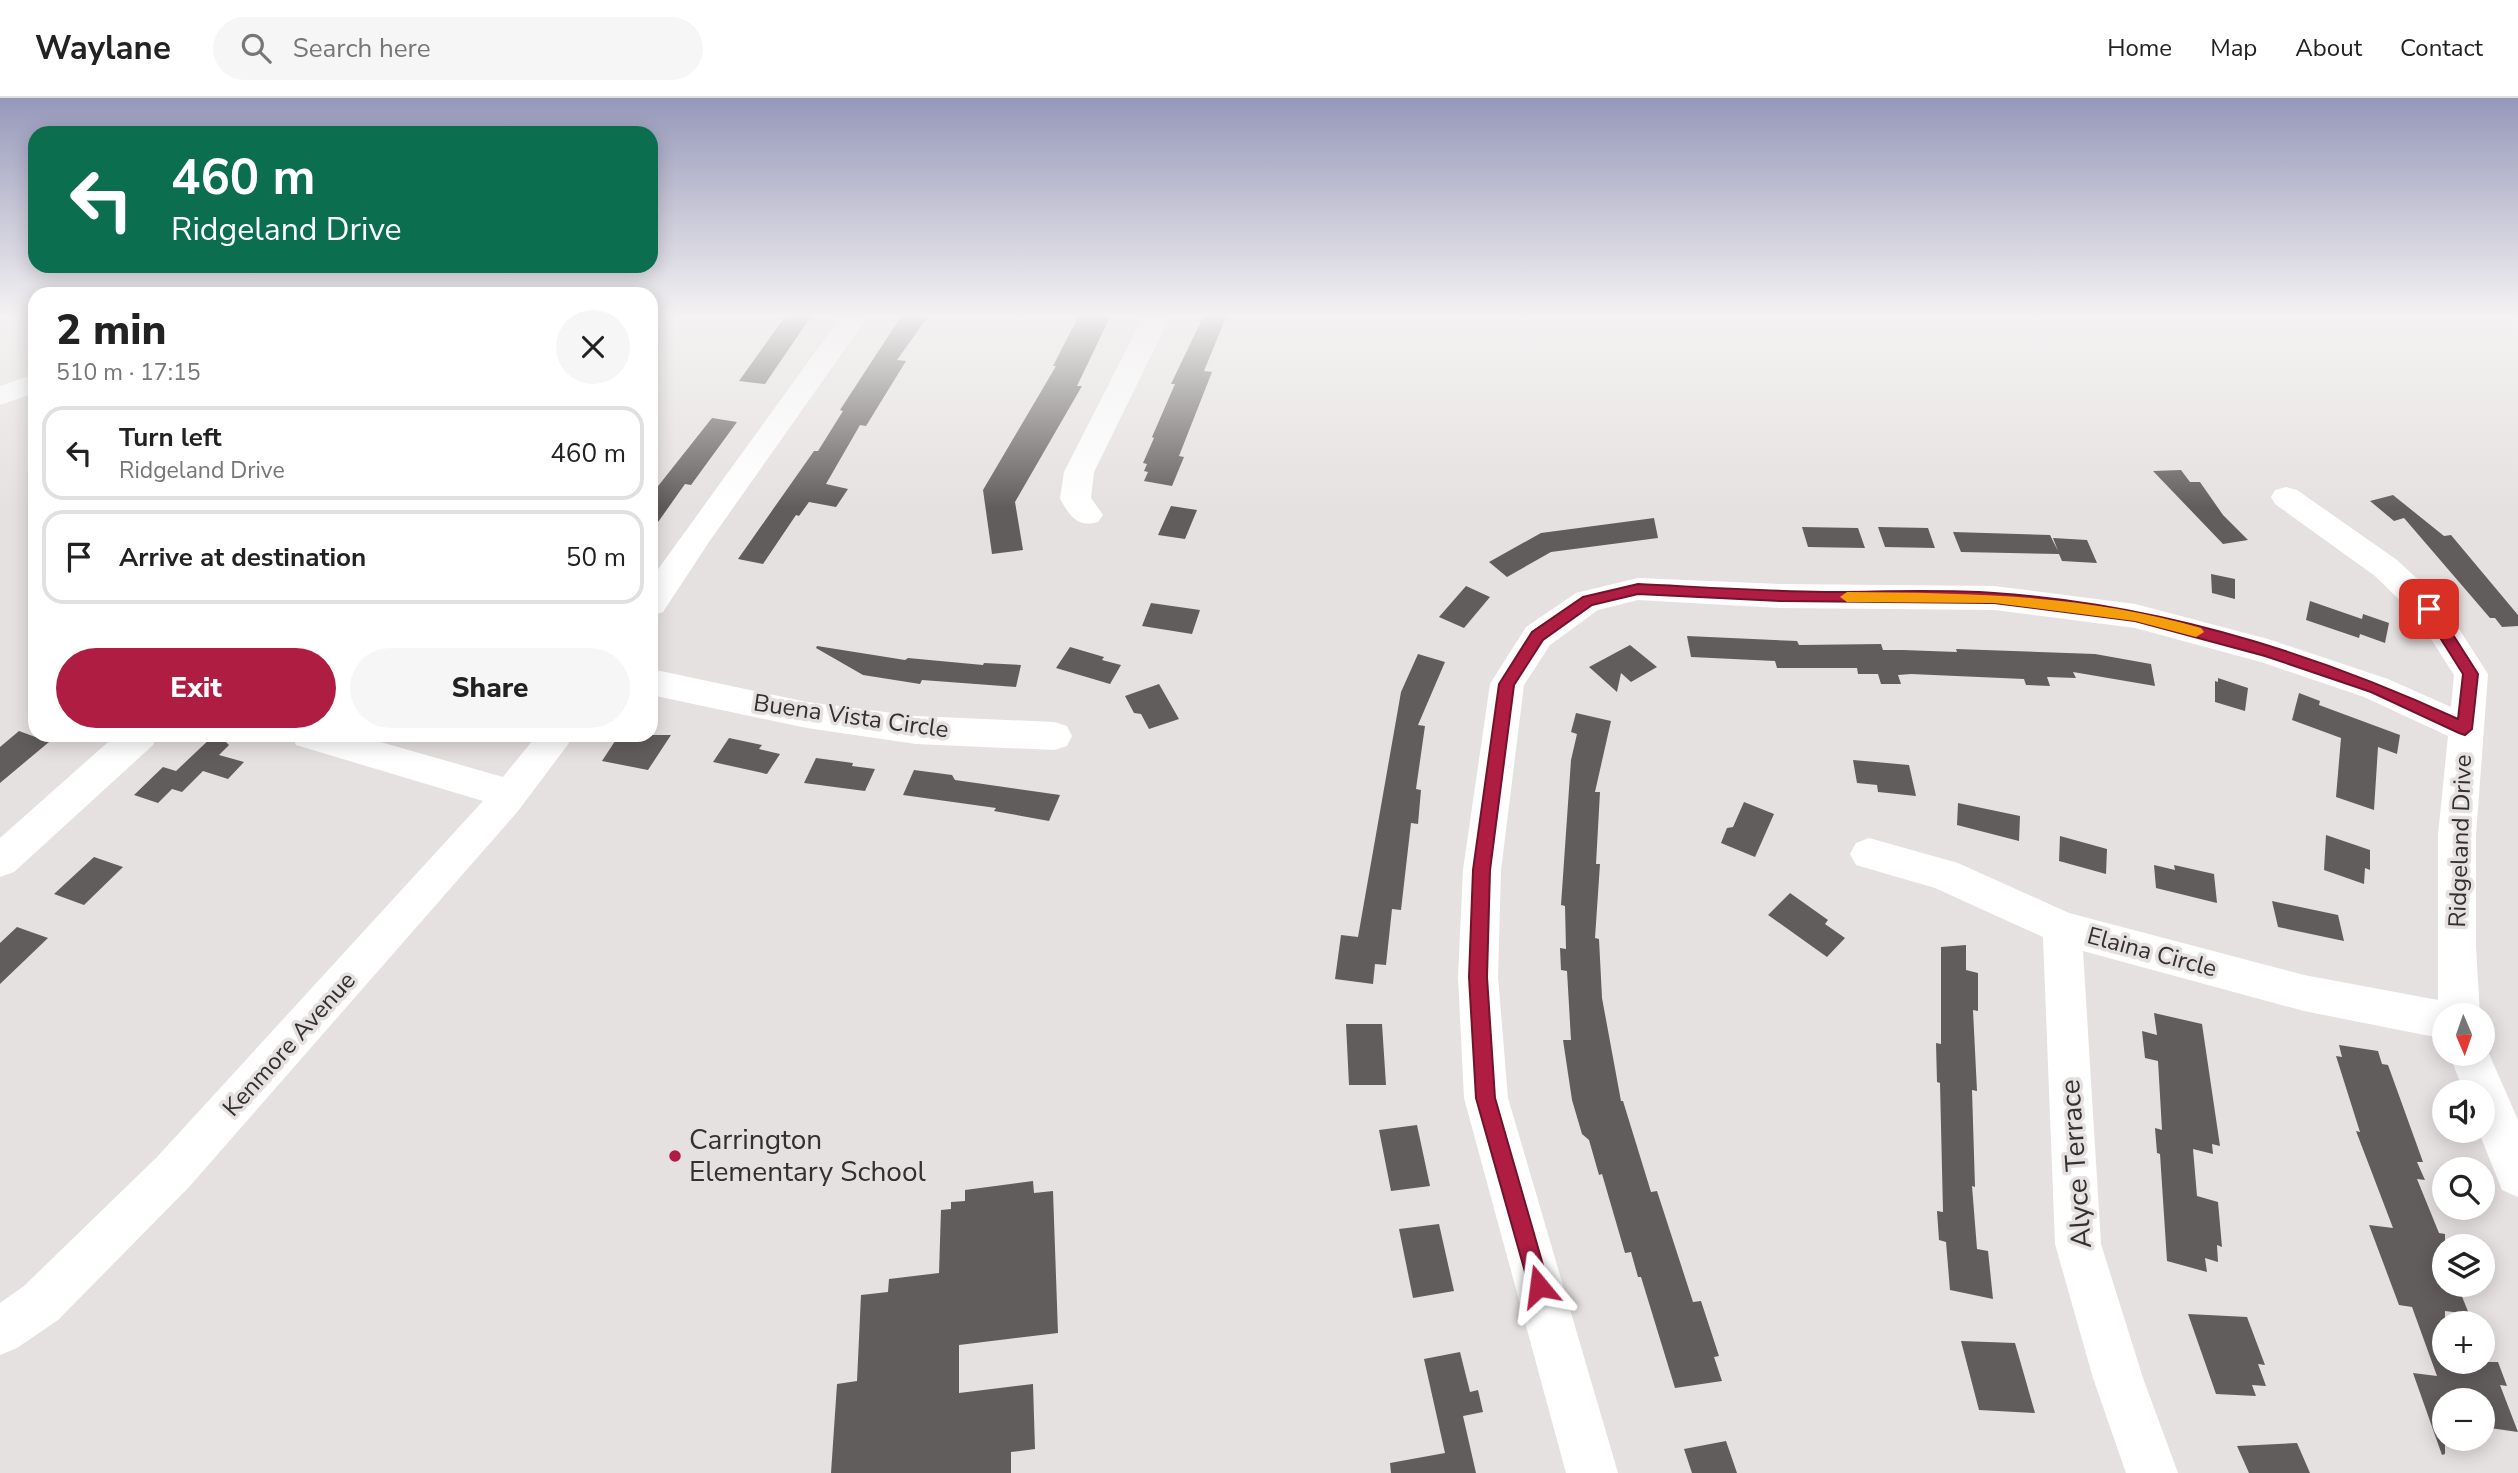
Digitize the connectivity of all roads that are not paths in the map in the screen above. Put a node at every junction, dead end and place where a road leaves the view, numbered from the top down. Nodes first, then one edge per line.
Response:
1 (810, 379) edge
2 (1126, 379) edge
3 (28, 386) edge
4 (0, 396) edge
5 (2286, 497) dead end
6 (1087, 516) dead end
7 (658, 594) edge
8 (658, 683) edge
9 (2465, 729) junction
10 (1054, 736) dead end
11 (132, 742) edge
12 (333, 742) edge
13 (551, 742) edge
14 (510, 794) junction
15 (1869, 854) dead end
16 (0, 861) edge
17 (2062, 928) junction
18 (2458, 1003) edge
19 (2432, 1018) edge
20 (2475, 1066) edge
21 (2518, 1175) edge
22 (0, 1331) edge
23 (1592, 1473) edge
24 (2152, 1473) edge

1 - 7 street
2 - 6 street
3 - 4 street
5 - 9 street, Ridgeland Drive
8 - 10 street, Buena Vista Circle
9 - 18 street, Ridgeland Drive
9 - 23 street
11 - 16 street
12 - 14 street
13 - 14 street, Kenmore Avenue
14 - 22 street, Kenmore Avenue
15 - 17 street, Elaina Circle
17 - 19 street, Elaina Circle
17 - 24 street, Alyce Terrace
20 - 21 street

